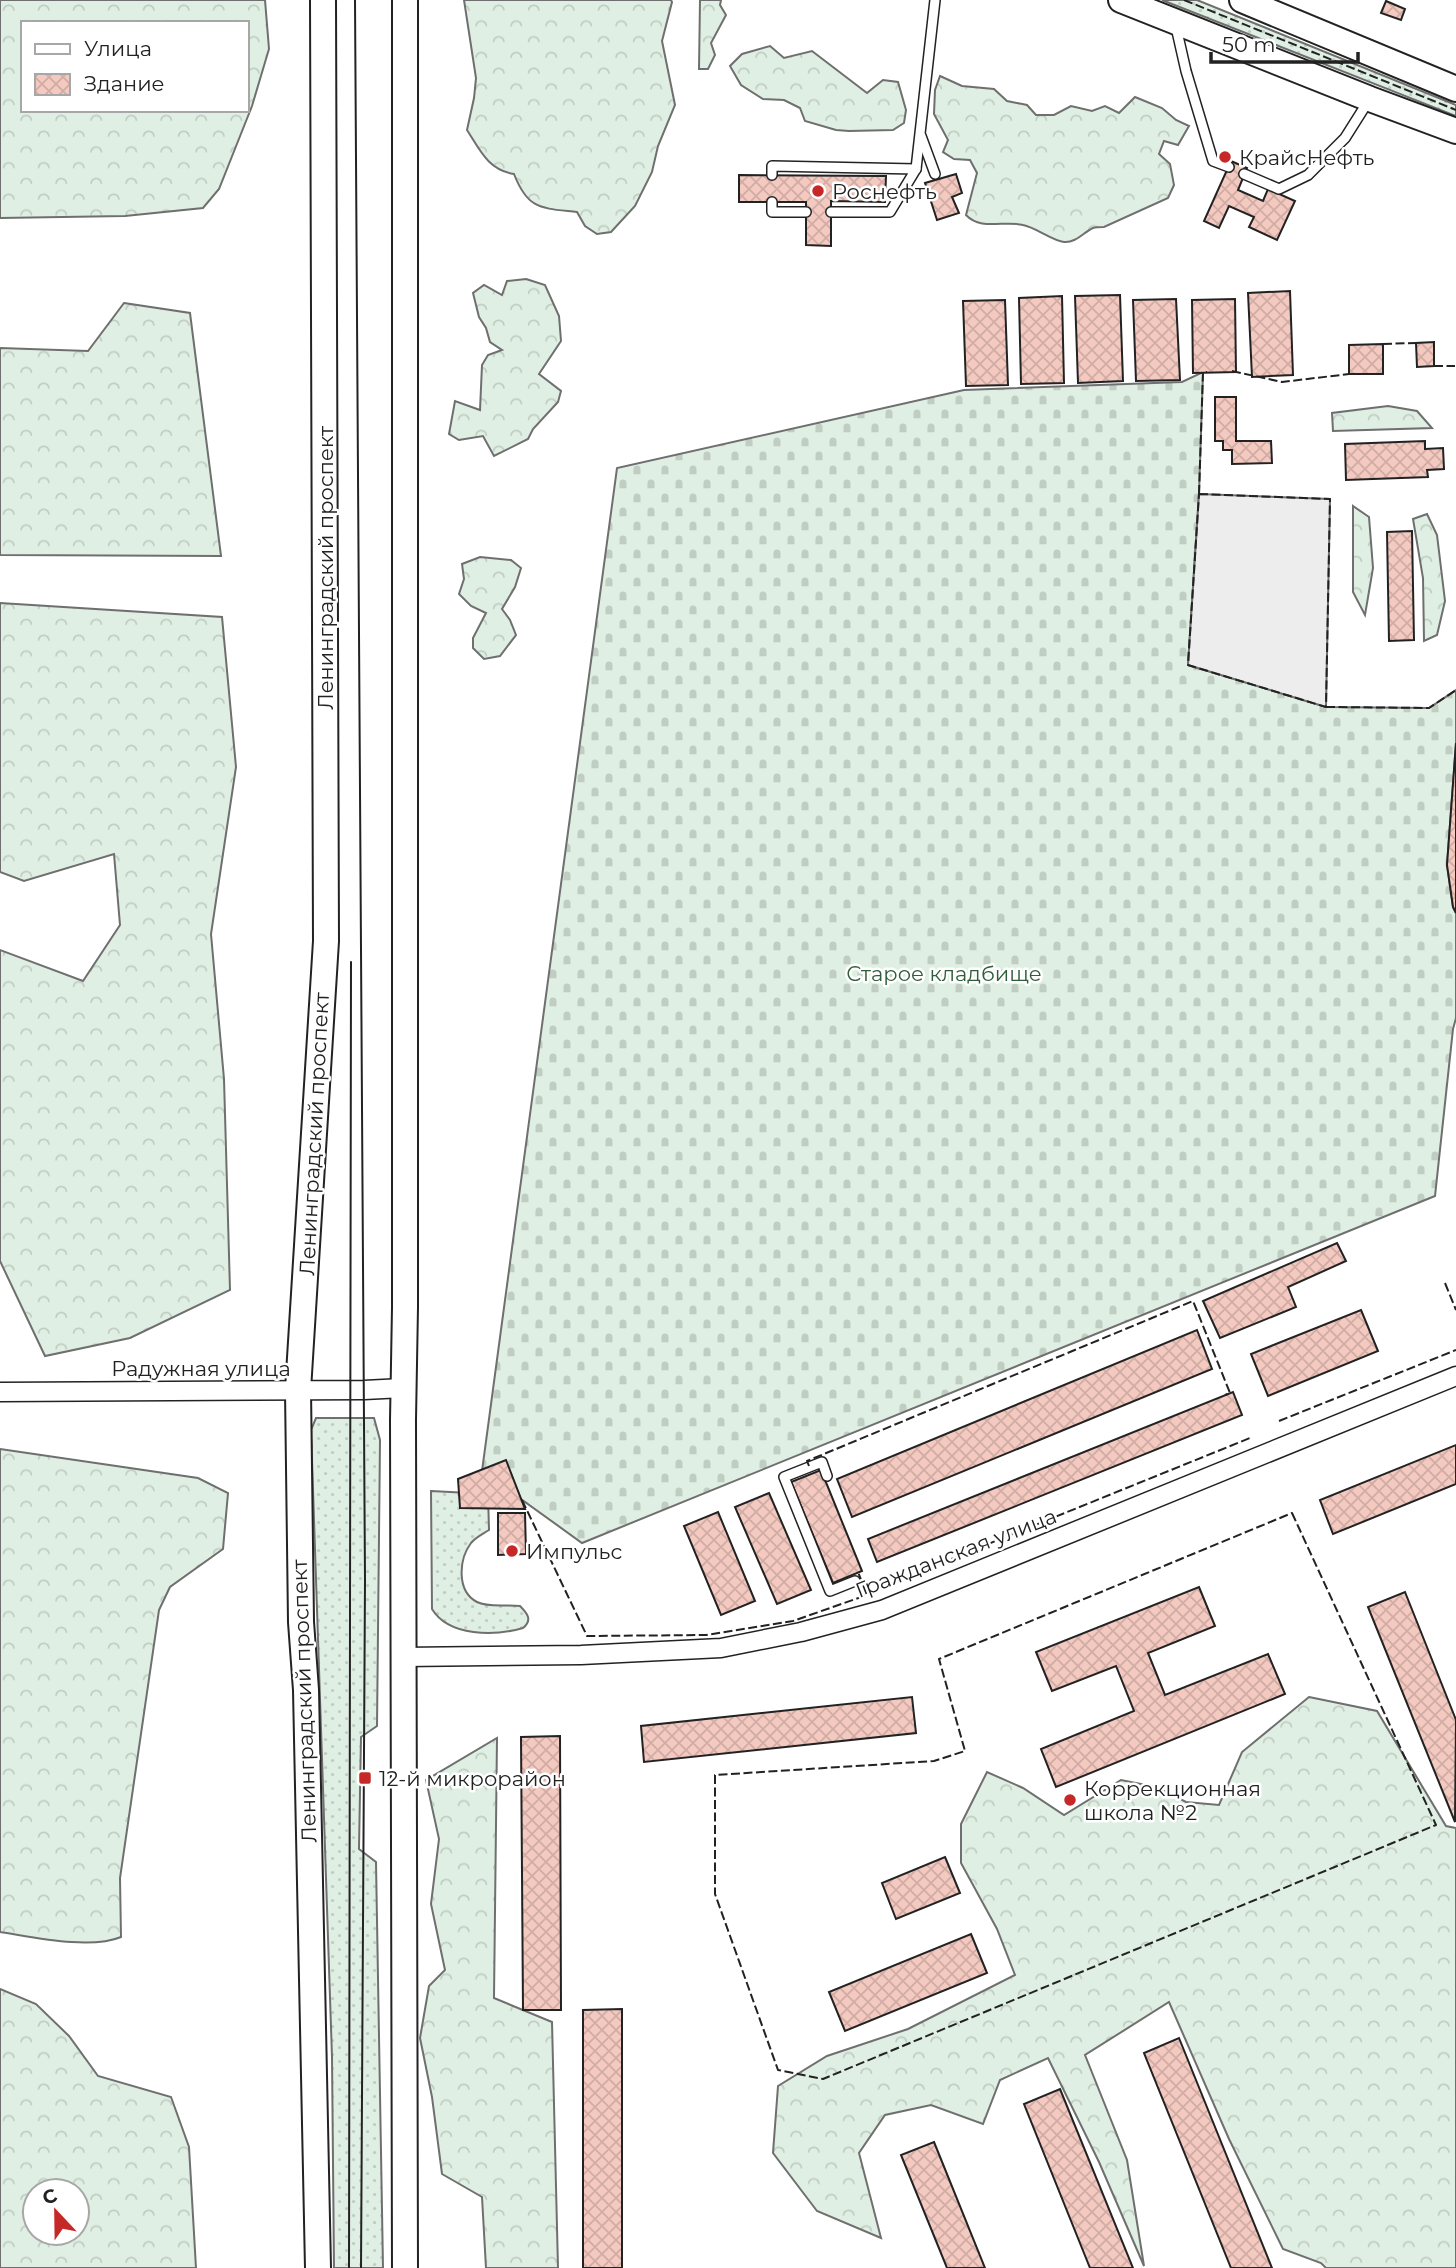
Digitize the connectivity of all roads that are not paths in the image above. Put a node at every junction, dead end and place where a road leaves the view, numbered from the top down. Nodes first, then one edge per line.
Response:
1 (323, 0) edge
2 (405, 0) edge
3 (414, 0) edge
4 (935, 0) edge
5 (1121, 0) edge
6 (1242, 0) edge
7 (1175, 22) junction
8 (405, 29) junction
9 (1456, 89) edge
10 (1370, 99) junction
11 (1456, 131) edge
12 (920, 134) junction
13 (1228, 167) dead end
14 (916, 169) junction
15 (935, 174) dead end
16 (1244, 174) dead end
17 (772, 175) dead end
18 (837, 201) dead end
19 (772, 202) dead end
20 (800, 209) dead end
21 (1456, 1376) edge
22 (402, 1388) junction
23 (298, 1390) junction
24 (0, 1392) edge
25 (827, 1476) dead end
26 (855, 1581) dead end
27 (403, 1657) junction
28 (318, 2268) edge
29 (405, 2268) edge

1 - 23 main road, Ленинградский проспект
2 - 8 main road
3 - 8 main road
4 - 12 lane
5 - 7 main road
6 - 9 main road
7 - 10 main road
7 - 13 lane
8 - 22 main road
10 - 11 main road
10 - 16 lane
12 - 14 lane
12 - 15 lane
14 - 17 lane
14 - 18 lane
19 - 20 lane
21 - 27 street, Гражданская улица
22 - 23 street, Радужная улица
22 - 27 main road
23 - 24 street, Радужная улица
23 - 28 main road, Ленинградский проспект
25 - 26 lane
27 - 29 main road

